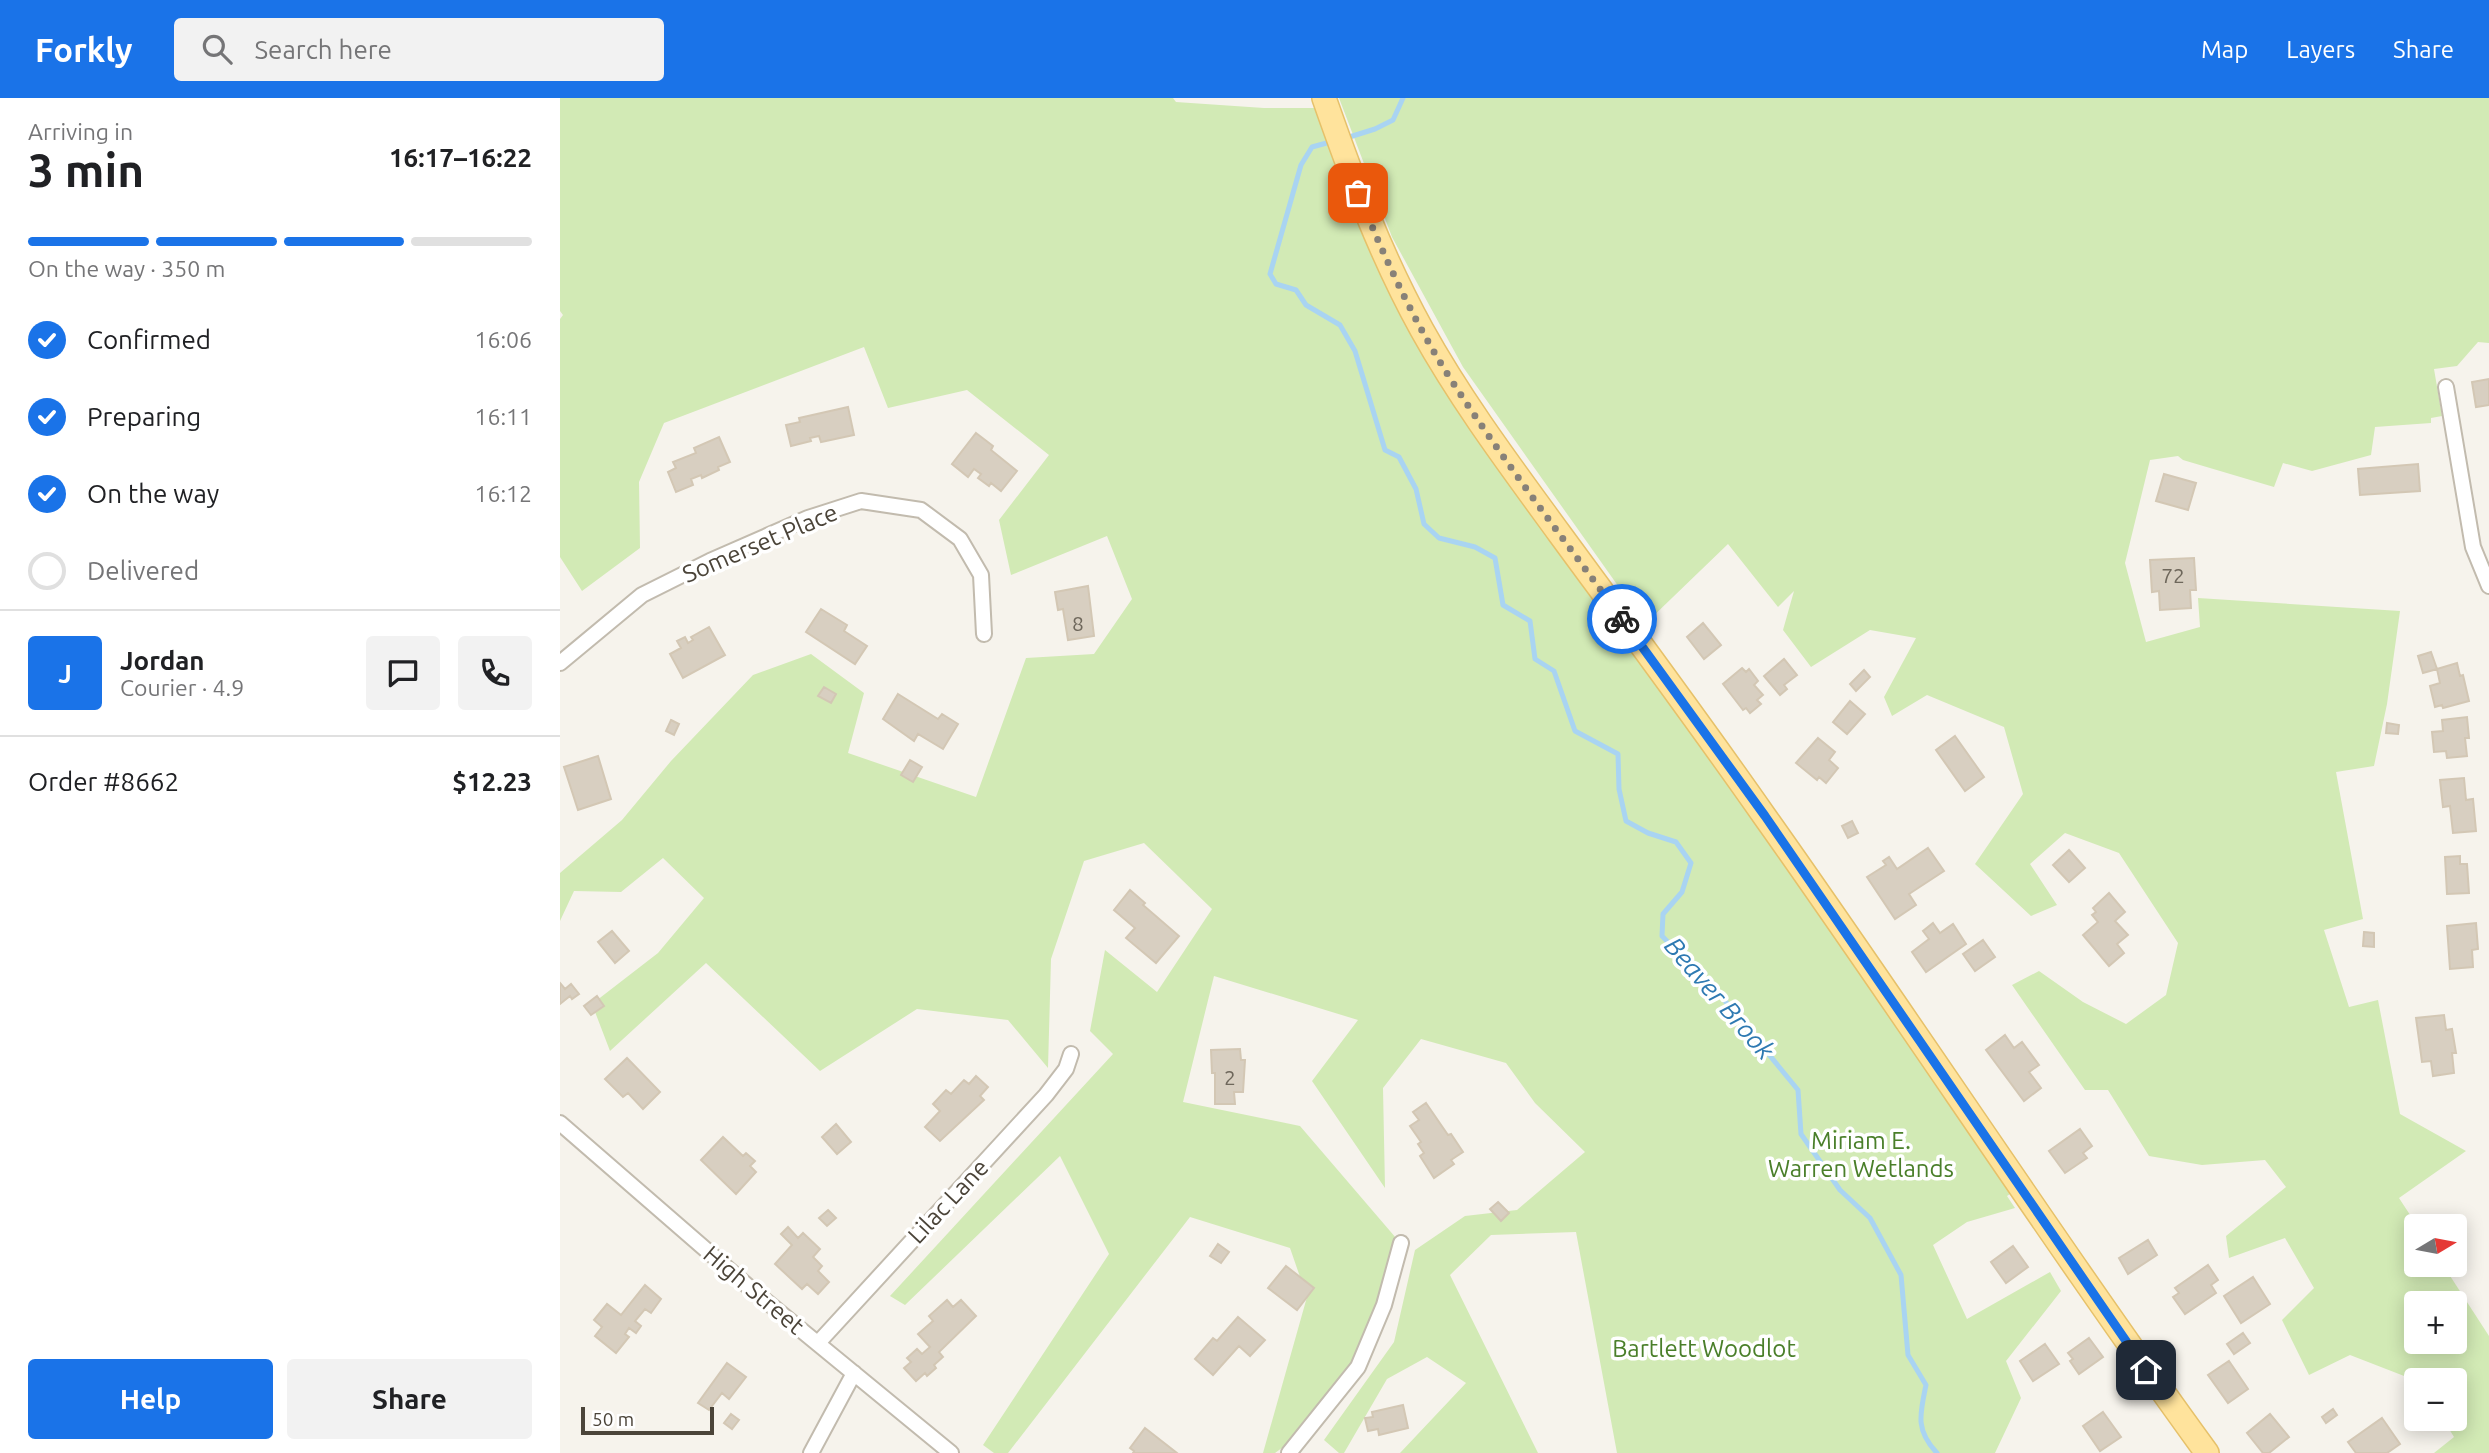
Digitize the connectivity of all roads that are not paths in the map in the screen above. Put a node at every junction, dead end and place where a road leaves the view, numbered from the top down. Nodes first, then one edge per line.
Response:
1 (1326, 103) edge
2 (2446, 387) dead end
3 (2489, 586) edge
4 (984, 634) dead end
5 (560, 663) edge
6 (1071, 1054) dead end
7 (560, 1123) edge
8 (1401, 1243) dead end
9 (818, 1343) junction
10 (854, 1373) junction
11 (811, 1453) edge
12 (951, 1453) edge
13 (1289, 1453) edge
14 (2207, 1453) edge

1 - 14 main road
2 - 3 street
4 - 5 street, Somerset Place
6 - 9 street, Lilac Lane
7 - 9 street, High Street
8 - 13 street
9 - 10 street, High Street
10 - 11 street
10 - 12 street, High Street

